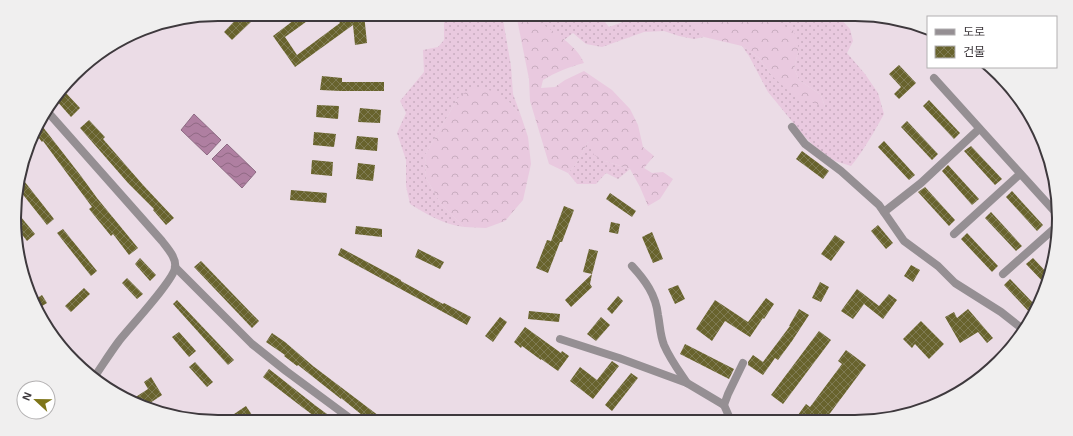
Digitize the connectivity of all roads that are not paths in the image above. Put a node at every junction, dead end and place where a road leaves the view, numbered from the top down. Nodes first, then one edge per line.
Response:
1 (934, 78) dead end
2 (50, 115) edge
3 (792, 127) dead end
4 (979, 129) junction
5 (1020, 174) junction
6 (1052, 209) edge
7 (884, 212) junction
8 (1052, 231) edge
9 (954, 234) dead end
10 (632, 266) dead end
11 (175, 267) junction
12 (1003, 274) dead end
13 (1019, 327) edge
14 (560, 339) dead end
15 (743, 364) dead end
16 (97, 373) edge
17 (687, 383) junction
18 (724, 405) junction
19 (346, 415) edge
20 (728, 415) edge

1 - 4 street
2 - 11 street
3 - 7 street
4 - 5 street
4 - 7 street
5 - 6 street
5 - 9 street
7 - 13 street
8 - 12 street
10 - 17 street
11 - 16 street
11 - 19 street
14 - 17 street
15 - 18 street
17 - 18 street
18 - 20 street

